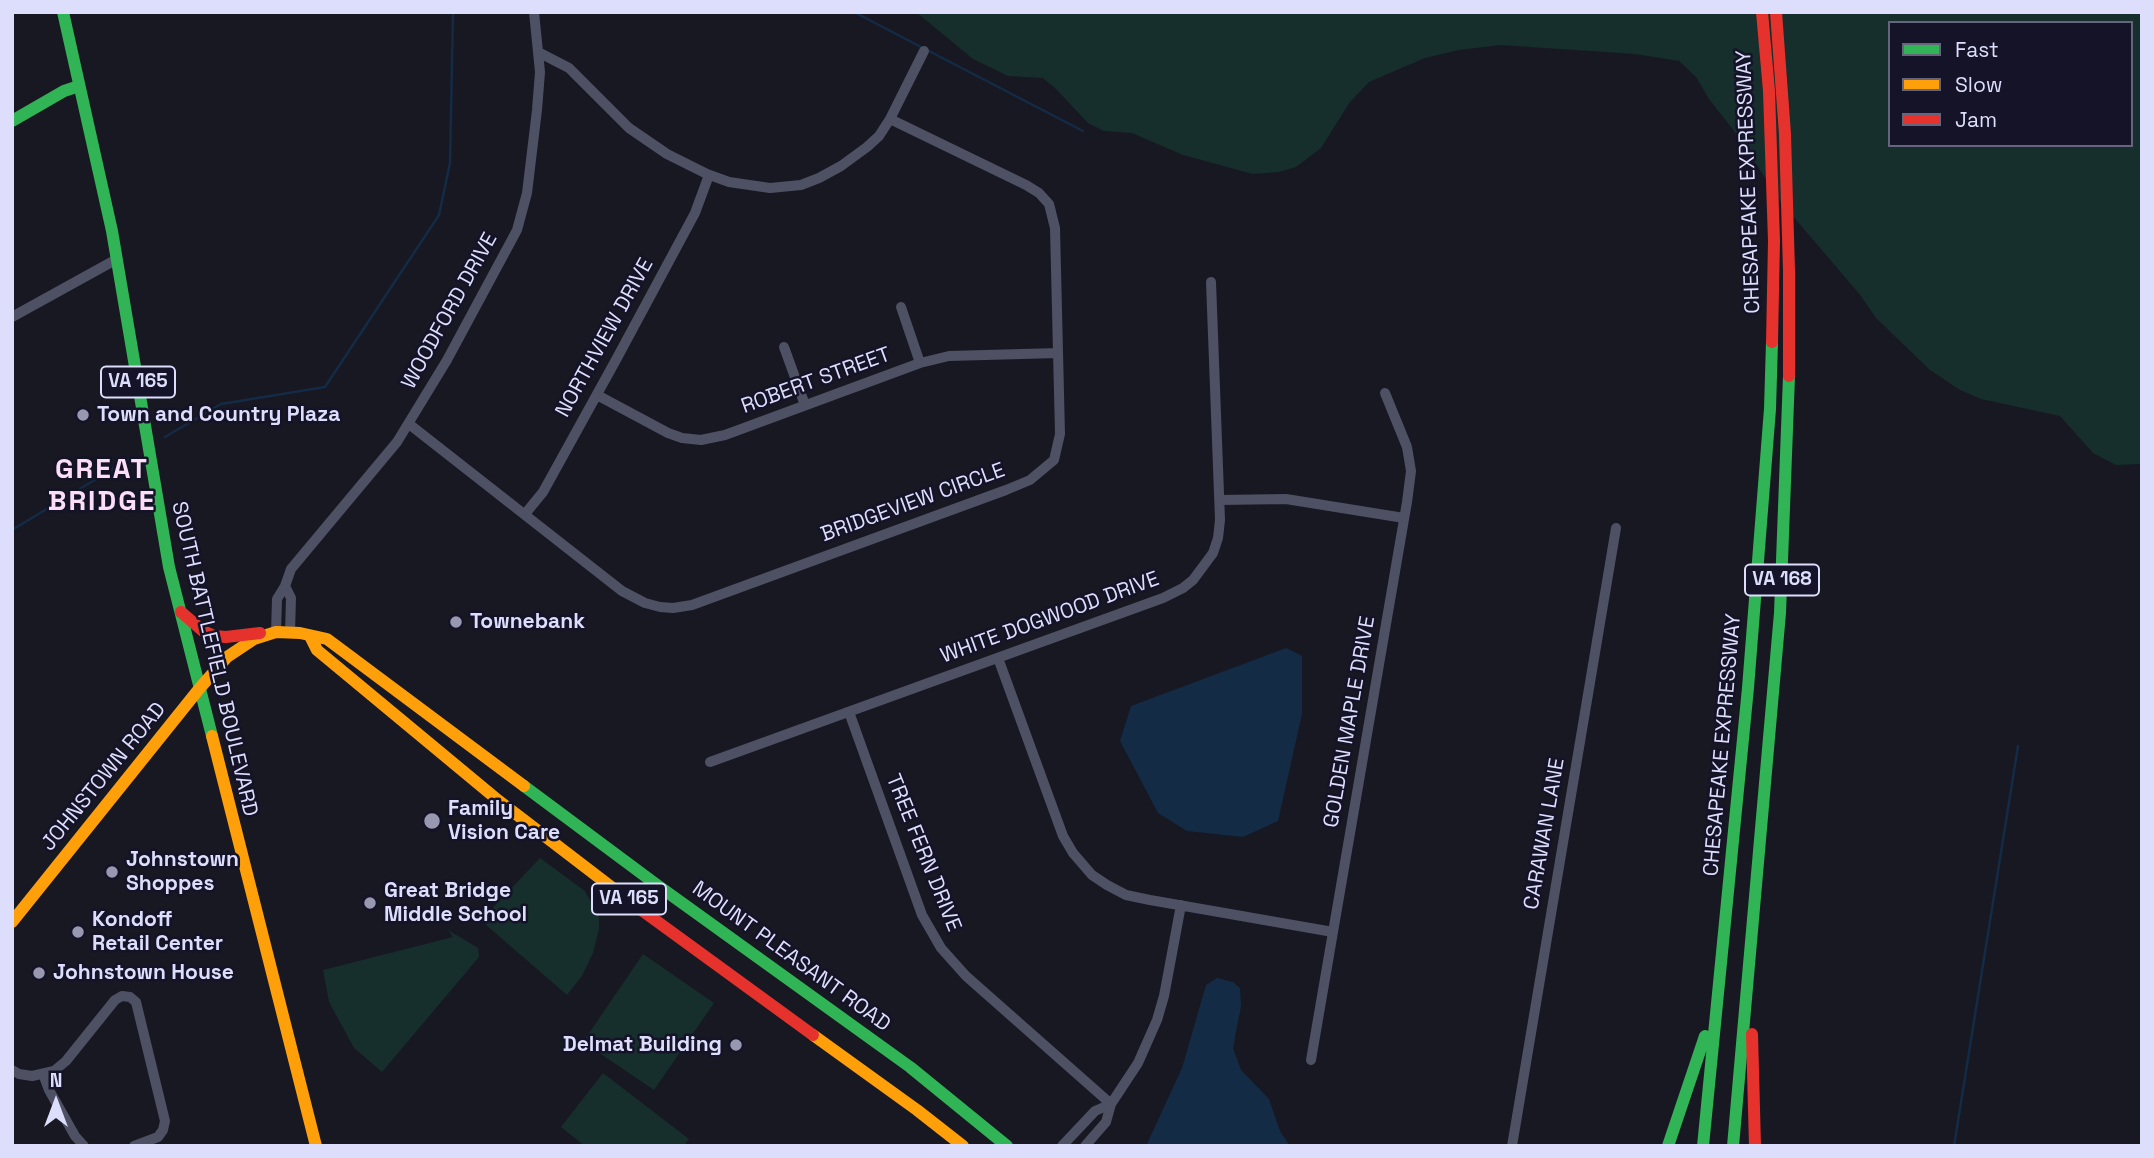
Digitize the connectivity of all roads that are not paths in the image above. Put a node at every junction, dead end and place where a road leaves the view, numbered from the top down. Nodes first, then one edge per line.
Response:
1 (63, 12) edge
2 (534, 12) edge
3 (1762, 12) edge
4 (1776, 12) edge
5 (924, 51) dead end
6 (538, 52) junction
7 (79, 86) junction
8 (890, 119) junction
9 (12, 121) edge
10 (709, 175) junction
11 (117, 259) junction
12 (1211, 282) dead end
13 (901, 307) dead end
14 (12, 317) edge
15 (784, 347) dead end
16 (1058, 353) junction
17 (919, 363) junction
18 (1385, 393) dead end
19 (597, 395) junction
20 (805, 405) junction
21 (409, 424) junction
22 (1220, 500) junction
23 (525, 514) junction
24 (1404, 518) junction
25 (1616, 528) dead end
26 (285, 586) junction
27 (179, 610) junction
28 (274, 632) junction
29 (290, 632) junction
30 (310, 636) junction
31 (998, 658) junction
32 (336, 666) junction
33 (200, 689) junction
34 (849, 712) junction
35 (448, 728) junction
36 (710, 762) dead end
37 (1729, 884) junction
38 (1181, 905) junction
39 (12, 922) edge
40 (1333, 932) junction
41 (1748, 973) junction
42 (1311, 1060) dead end
43 (12, 1070) edge
44 (43, 1074) junction
45 (1111, 1104) junction
46 (84, 1146) edge
47 (134, 1146) edge
48 (316, 1146) edge
49 (963, 1146) edge
50 (1007, 1146) edge
51 (1062, 1146) edge
52 (1085, 1146) edge
53 (1512, 1146) edge
54 (1668, 1146) edge
55 (1703, 1146) edge
56 (1733, 1146) edge
57 (1755, 1146) edge

1 - 7 main road, SOUTH BATTLEFIELD BOULEVARD
2 - 6 street, WOODFORD DRIVE
3 - 37 main road, CHESAPEAKE EXPRESSWAY / VA 168
4 - 41 main road, CHESAPEAKE EXPRESSWAY / VA 168
5 - 8 street
6 - 10 street
6 - 21 street, WOODFORD DRIVE
7 - 9 main road
7 - 11 main road, SOUTH BATTLEFIELD BOULEVARD / VA 165
8 - 10 street
8 - 16 street, BRIDGEVIEW CIRCLE
10 - 19 street, NORTHVIEW DRIVE
11 - 14 street
11 - 27 main road, SOUTH BATTLEFIELD BOULEVARD / VA 165
12 - 22 street, WHITE DOGWOOD DRIVE
13 - 17 street
15 - 20 street
16 - 17 street, ROBERT STREET
16 - 23 street, BRIDGEVIEW CIRCLE
17 - 20 street, ROBERT STREET
18 - 24 street, GOLDEN MAPLE DRIVE
19 - 20 street, ROBERT STREET
19 - 23 street, NORTHVIEW DRIVE
21 - 23 street, BRIDGEVIEW CIRCLE
21 - 26 street, WOODFORD DRIVE
22 - 24 street
22 - 31 street, WHITE DOGWOOD DRIVE
24 - 40 street, GOLDEN MAPLE DRIVE
25 - 53 street, CARAWAN LANE
26 - 28 street, WOODFORD DRIVE
26 - 29 street
27 - 28 main road, VA 165
27 - 33 main road, SOUTH BATTLEFIELD BOULEVARD / VA 165
28 - 29 main road, MOUNT PLEASANT ROAD / VA 165
28 - 33 main road, MOUNT PLEASANT ROAD / VA 165
29 - 30 main road, MOUNT PLEASANT ROAD / VA 165
30 - 32 main road, VA 165
30 - 35 main road, MOUNT PLEASANT ROAD / VA 165
31 - 34 street, WHITE DOGWOOD DRIVE
31 - 38 street
32 - 35 main road
32 - 49 main road, VA 165
33 - 39 main road, JOHNSTOWN ROAD
33 - 48 main road, SOUTH BATTLEFIELD BOULEVARD
34 - 36 street, WHITE DOGWOOD DRIVE
34 - 45 street, TREE FERN DRIVE
35 - 50 main road, MOUNT PLEASANT ROAD / VA 165
37 - 54 main road
37 - 55 main road, CHESAPEAKE EXPRESSWAY / VA 168
38 - 40 street
38 - 45 street
40 - 42 street, GOLDEN MAPLE DRIVE
41 - 56 main road, CHESAPEAKE EXPRESSWAY / VA 168
41 - 57 main road
43 - 44 street
44 - 46 street
44 - 47 street
45 - 51 street
45 - 52 street

